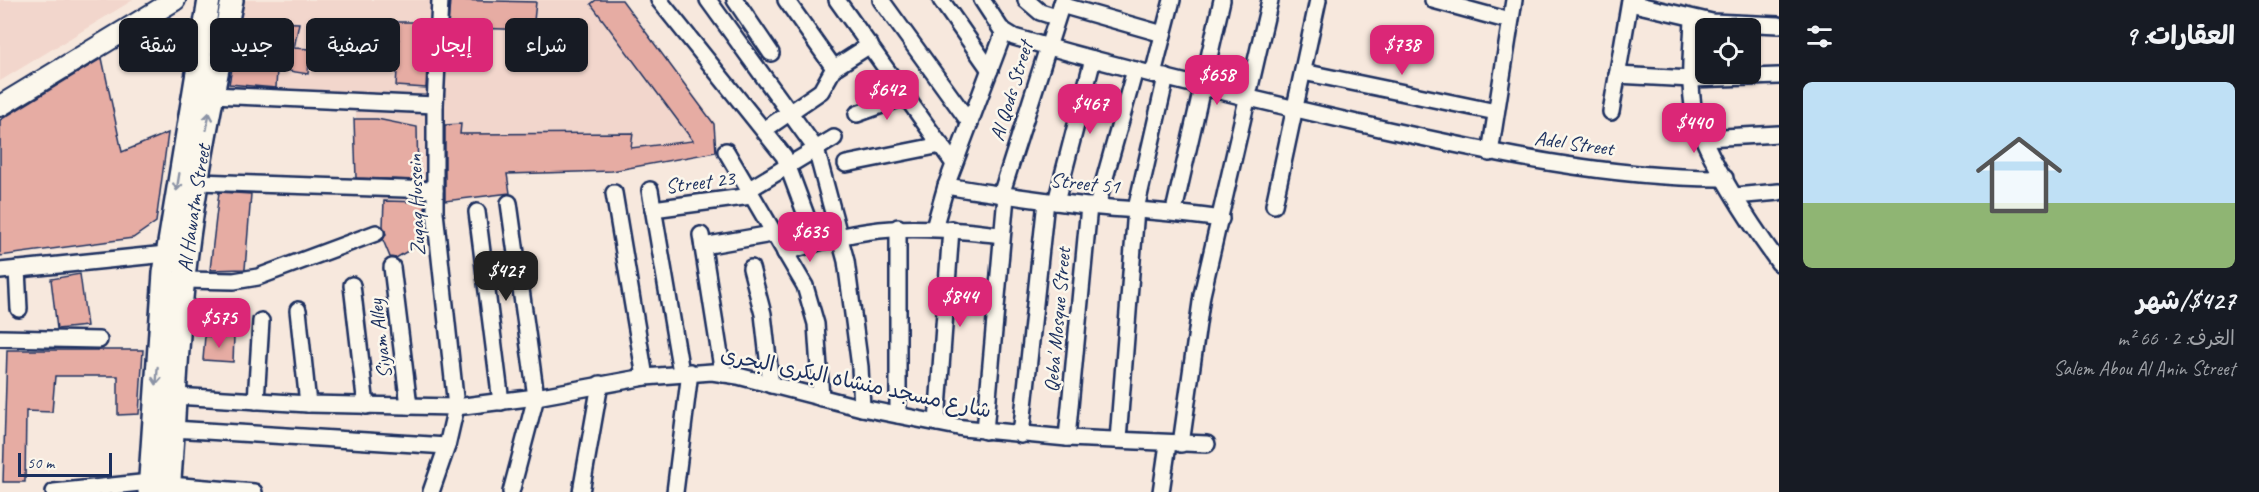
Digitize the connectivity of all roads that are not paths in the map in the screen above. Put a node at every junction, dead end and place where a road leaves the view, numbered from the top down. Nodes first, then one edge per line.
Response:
1 (175, 0) edge
2 (209, 0) edge
3 (232, 0) edge
4 (440, 0) edge
5 (658, 0) edge
6 (708, 0) edge
7 (735, 0) edge
8 (786, 0) edge
9 (837, 0) edge
10 (881, 0) edge
11 (941, 0) edge
12 (982, 0) edge
13 (1026, 0) edge
14 (1172, 0) edge
15 (1222, 0) edge
16 (1270, 0) edge
17 (1318, 0) edge
18 (1433, 0) edge
19 (1514, 0) edge
20 (1630, 1) edge
21 (1060, 7) edge
22 (1694, 19) junction
23 (1510, 21) junction
24 (1779, 25) edge
25 (1004, 32) junction
26 (1163, 34) junction
27 (870, 45) junction
28 (1046, 47) junction
29 (771, 53) dead end
30 (1093, 59) junction
31 (834, 68) junction
32 (990, 70) junction
33 (1135, 70) junction
34 (1302, 72) junction
35 (1617, 75) junction
36 (1159, 76) junction
37 (1779, 76) edge
38 (1691, 79) junction
39 (1201, 86) junction
40 (212, 95) junction
41 (907, 96) junction
42 (1247, 97) junction
43 (435, 105) junction
44 (0, 106) edge
45 (1295, 108) junction
46 (791, 112) junction
47 (1496, 112) junction
48 (1611, 112) dead end
49 (857, 114) dead end
50 (970, 123) junction
51 (764, 130) junction
52 (1779, 134) edge
53 (834, 138) dead end
54 (1704, 138) junction
55 (941, 145) junction
56 (816, 149) junction
57 (726, 151) dead end
58 (1490, 153) junction
59 (846, 164) dead end
60 (954, 164) junction
61 (789, 165) junction
62 (1725, 178) junction
63 (198, 182) junction
64 (946, 186) junction
65 (435, 190) junction
66 (650, 190) dead end
67 (1779, 192) edge
68 (614, 193) dead end
69 (750, 193) junction
70 (1003, 196) junction
71 (1735, 196) junction
72 (1051, 201) junction
73 (509, 203) dead end
74 (1274, 205) dead end
75 (1093, 206) junction
76 (653, 209) junction
77 (1136, 209) junction
78 (1174, 211) junction
79 (477, 212) dead end
80 (1221, 219) junction
81 (898, 227) junction
82 (934, 228) junction
83 (951, 230) junction
84 (376, 233) dead end
85 (772, 234) junction
86 (841, 235) junction
87 (1001, 235) junction
88 (816, 242) junction
89 (166, 254) junction
90 (785, 254) junction
91 (1779, 263) edge
92 (392, 267) dead end
93 (751, 268) dead end
94 (17, 269) junction
95 (0, 271) edge
96 (184, 280) junction
97 (352, 285) dead end
98 (19, 309) dead end
99 (298, 310) dead end
100 (261, 321) dead end
101 (0, 338) edge
102 (99, 340) dead end
103 (685, 372) junction
104 (723, 374) junction
105 (645, 377) junction
106 (600, 384) junction
107 (771, 385) junction
108 (175, 396) junction
109 (536, 397) junction
110 (821, 398) junction
111 (256, 401) junction
112 (501, 402) junction
113 (308, 404) junction
114 (366, 406) junction
115 (409, 406) junction
116 (456, 407) junction
117 (862, 408) junction
118 (898, 416) junction
119 (937, 423) junction
120 (173, 429) junction
121 (985, 431) junction
122 (1021, 435) junction
123 (1067, 438) junction
124 (1118, 440) junction
125 (1174, 444) junction
126 (1207, 444) dead end
127 (447, 446) junction
128 (159, 488) edge
129 (54, 492) edge
130 (254, 492) edge
131 (431, 492) edge
132 (512, 492) edge
133 (582, 492) edge
134 (675, 492) edge
135 (1161, 492) edge

1 - 44 street
2 -> 89 main road, Al Hawatm Street
3 - 40 main road, Al Hawatm Street
4 - 43 street, Zuqaq Hussein
5 - 51 street
6 - 46 street
7 - 29 street
8 - 31 street
9 - 27 street
10 - 50 street
11 - 32 street
12 - 25 street
13 - 21 street
14 - 26 street
15 - 39 street
16 - 42 street
17 - 34 street
18 - 23 street
19 - 23 street
20 - 22 street
20 - 35 street
21 - 26 street
21 - 28 street, Al Qods Street
22 - 24 street
22 - 38 street
23 - 47 street
25 - 28 street, Adel Street
25 - 32 street
26 - 36 street
27 - 31 street
27 - 41 street
28 - 30 street, Adel Street
28 - 70 street, Al Qods Street
30 - 33 street, Adel Street
30 - 72 street
31 - 46 street
32 - 50 street
33 - 36 street, Adel Street
33 - 75 street, Qeba' Mosque Street
34 - 45 street
34 - 47 street
35 - 38 street
35 - 48 street
36 - 39 street, Adel Street
36 - 77 street
37 - 38 street
38 - 54 street
39 - 42 street, Adel Street
39 - 78 street
40 - 43 street
63 -> 40 main road, Al Hawatm Street
41 - 49 street
41 - 55 street
42 - 45 street, Adel Street
42 - 80 street
43 - 65 street, Zuqaq Hussein
45 - 58 street, Adel Street
45 - 74 street
46 - 51 street
46 - 56 street
47 - 58 street
50 - 60 street
51 - 61 street
52 - 54 street
53 - 56 street
54 - 62 street
55 - 59 street
55 - 60 street
56 - 61 street
56 - 86 street
57 - 69 street
58 - 62 street, Adel Street
60 - 64 street
61 - 69 street
61 - 88 street
62 - 71 street
63 - 65 street
63 - 96 main road, Al Hawatm Street
64 - 70 street, Street 51
64 - 82 street
65 - 116 street, Zuqaq Hussein
66 - 76 street
67 - 71 street
68 - 105 street
69 - 76 street, Street 23
69 - 85 street
70 - 72 street, Street 51
70 - 87 street, Al Qods Street
71 - 91 street
72 - 75 street, Street 51
72 - 122 street
73 - 109 street
75 - 77 street, Street 51
75 - 123 street, Qeba' Mosque Street
76 - 103 street
77 - 78 street, Street 51
77 - 124 street
78 - 80 street, Street 51
79 - 112 street
80 - 125 street
81 - 82 street
81 - 86 street
81 - 118 street
82 - 83 street
83 - 87 street
83 - 119 street
84 - 96 street
85 - 90 street
85 - 104 street
86 - 88 street
86 - 117 street
87 - 121 street, Al Qods Street
88 - 90 street
89 - 94 street
89 -> 128 main road, Al Hawatm Street
90 - 110 street
92 - 115 street, Siyam Alley
93 - 107 street
94 - 95 street
94 - 98 street
96 - 108 main road, Al Hawatm Street
97 - 114 street
99 - 113 street
100 - 111 street
101 - 102 street
103 - 104 street, شارع مسجد منشاه البكرى البحرى
103 - 105 street, شارع مسجد منشاه البكرى البحرى
103 - 134 street
104 - 107 street, شارع مسجد منشاه البكرى البحرى
105 - 106 street, شارع مسجد منشاه البكرى البحرى
106 - 109 street, شارع مسجد منشاه البكرى البحرى
106 - 133 street
107 - 110 street, شارع مسجد منشاه البكرى البحرى
108 - 111 street, شارع مسجد منشاه البكرى البحرى
108 - 120 main road, Al Hawatm Street
109 - 112 street, شارع مسجد منشاه البكرى البحرى
109 - 132 street
110 - 117 street, شارع مسجد منشاه البكرى البحرى
111 - 113 street, شارع مسجد منشاه البكرى البحرى
112 - 116 street, شارع مسجد منشاه البكرى البحرى
113 - 114 street, شارع مسجد منشاه البكرى البحرى
114 - 115 street, شارع مسجد منشاه البكرى البحرى
115 - 116 street, شارع مسجد منشاه البكرى البحرى
116 - 127 street, Zuqaq Hussein
117 - 118 street, شارع مسجد منشاه البكرى البحرى
118 - 119 street, شارع مسجد منشاه البكرى البحرى
119 - 121 street, شارع مسجد منشاه البكرى البحرى
120 - 127 street
120 - 128 main road, Al Hawatm Street
121 - 122 street, شارع مسجد منشاه البكرى البحرى
122 - 123 street, شارع مسجد منشاه البكرى البحرى
123 - 124 street, شارع مسجد منشاه البكرى البحرى
124 - 125 street, شارع مسجد منشاه البكرى البحرى
125 - 126 street, شارع مسجد منشاه البكرى البحرى
125 - 135 street
127 - 131 street, Zuqaq Hussein
128 - 129 street
128 - 130 street

